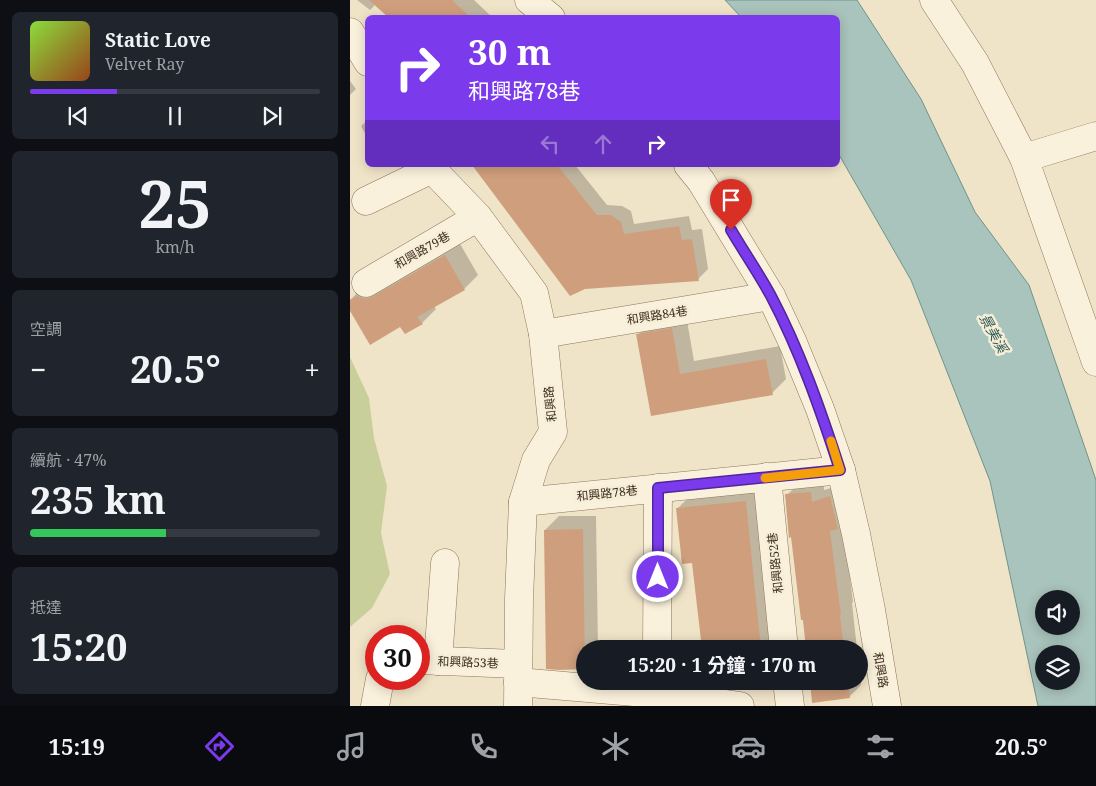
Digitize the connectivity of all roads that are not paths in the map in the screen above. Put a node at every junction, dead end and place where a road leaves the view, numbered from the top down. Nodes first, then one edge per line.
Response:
1 (529, 0) edge
2 (934, 0) edge
3 (547, 15) edge
4 (350, 32) edge
5 (365, 57) edge
6 (1096, 136) edge
7 (1024, 158) junction
8 (431, 167) edge
9 (690, 167) edge
10 (366, 201) dead end
11 (478, 217) junction
12 (366, 283) dead end
13 (771, 296) junction
14 (543, 334) junction
15 (1096, 362) edge
16 (840, 470) junction
17 (767, 477) junction
18 (658, 488) junction
19 (523, 502) junction
20 (445, 563) dead end
21 (658, 640) edge
22 (783, 640) edge
23 (430, 649) edge
24 (430, 661) edge
25 (518, 684) edge
26 (378, 690) edge
27 (788, 690) edge
28 (657, 694) edge
29 (375, 706) edge
30 (740, 706) edge
31 (790, 706) edge
32 (887, 706) edge

1 - 3 street
2 - 7 street
4 - 5 street
6 - 7 street
7 - 15 street
8 - 10 street
8 - 11 street, 和興路
9 - 13 street, 和興路
11 - 12 street, 和興路79巷
11 - 14 street, 和興路
13 - 14 street, 和興路84巷
13 - 16 street, 和興路
14 - 19 street, 和興路
16 - 17 street, 和興路78巷
16 - 32 street, 和興路
17 - 18 street, 和興路78巷
17 - 22 street, 和興路52巷
18 - 19 street, 和興路78巷
18 - 21 street
19 - 25 street, 和興路
20 - 23 street
24 - 25 street, 和興路53巷
25 - 28 street
26 - 29 street
27 - 31 street
28 - 30 street

